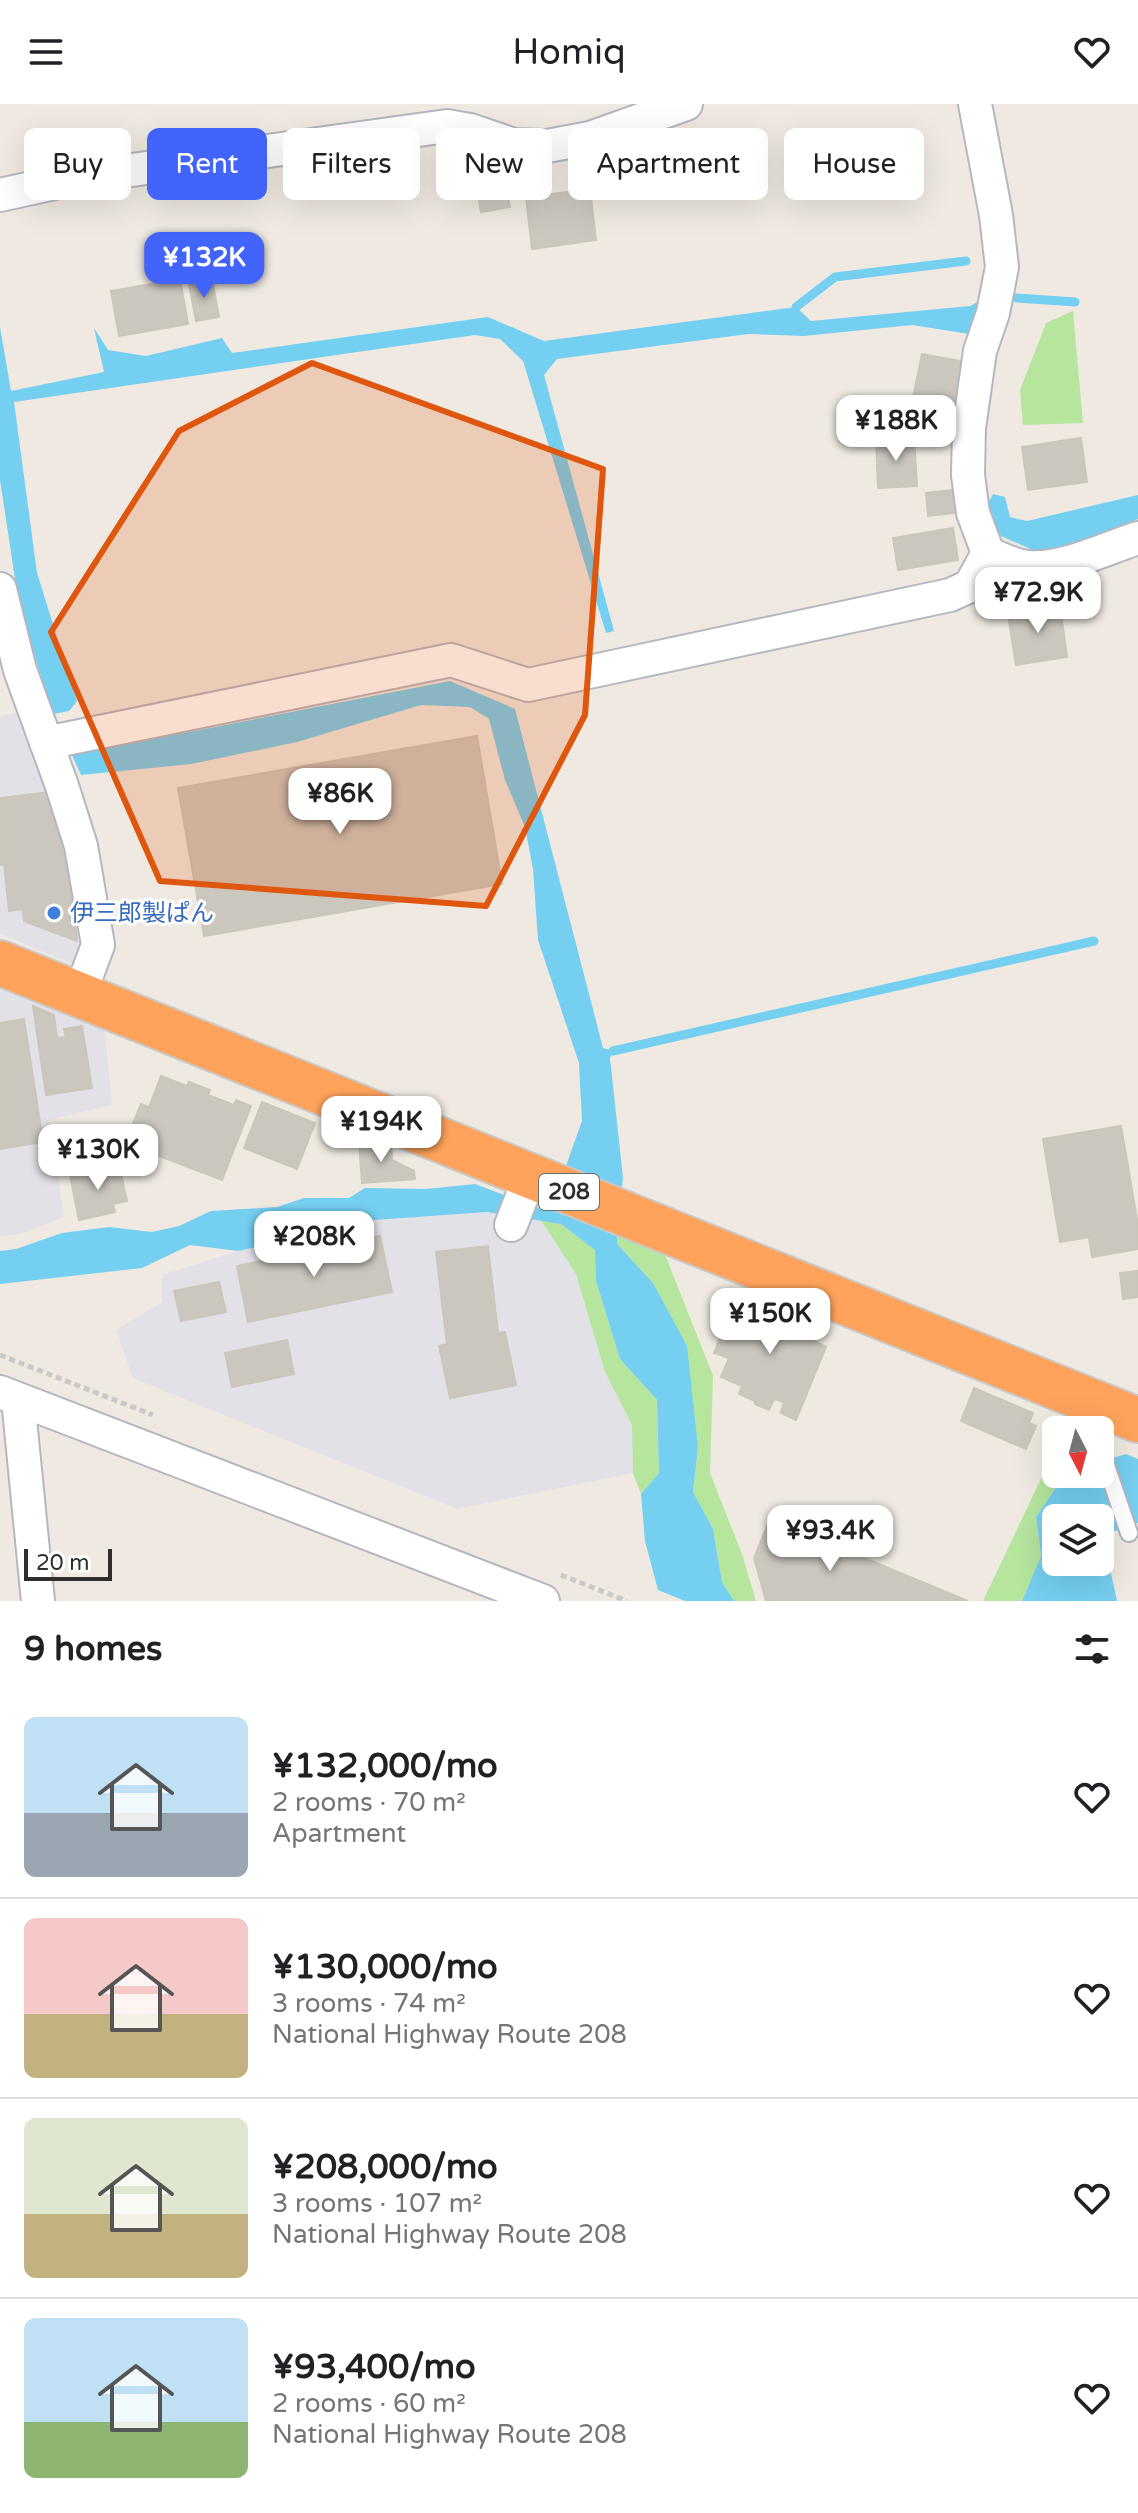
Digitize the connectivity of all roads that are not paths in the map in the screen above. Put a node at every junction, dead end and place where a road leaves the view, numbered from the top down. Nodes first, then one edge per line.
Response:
1 (686, 104) edge
2 (975, 104) edge
3 (0, 195) edge
4 (1138, 538) edge
5 (988, 553) junction
6 (0, 589) edge
7 (46, 743) junction
8 (0, 963) edge
9 (79, 996) junction
10 (527, 1185) junction
11 (511, 1225) dead end
12 (9, 1396) edge
13 (1120, 1412) edge
14 (1129, 1533) dead end
15 (38, 1601) edge
16 (543, 1601) edge

1 - 3 street
2 - 5 street
4 - 5 street
5 - 7 street
6 - 7 street
7 - 9 street
8 - 9 highway, 208
9 - 10 highway, 208
10 - 11 street
10 - 13 highway, 208
12 - 15 street
12 - 16 street
13 - 14 lane

